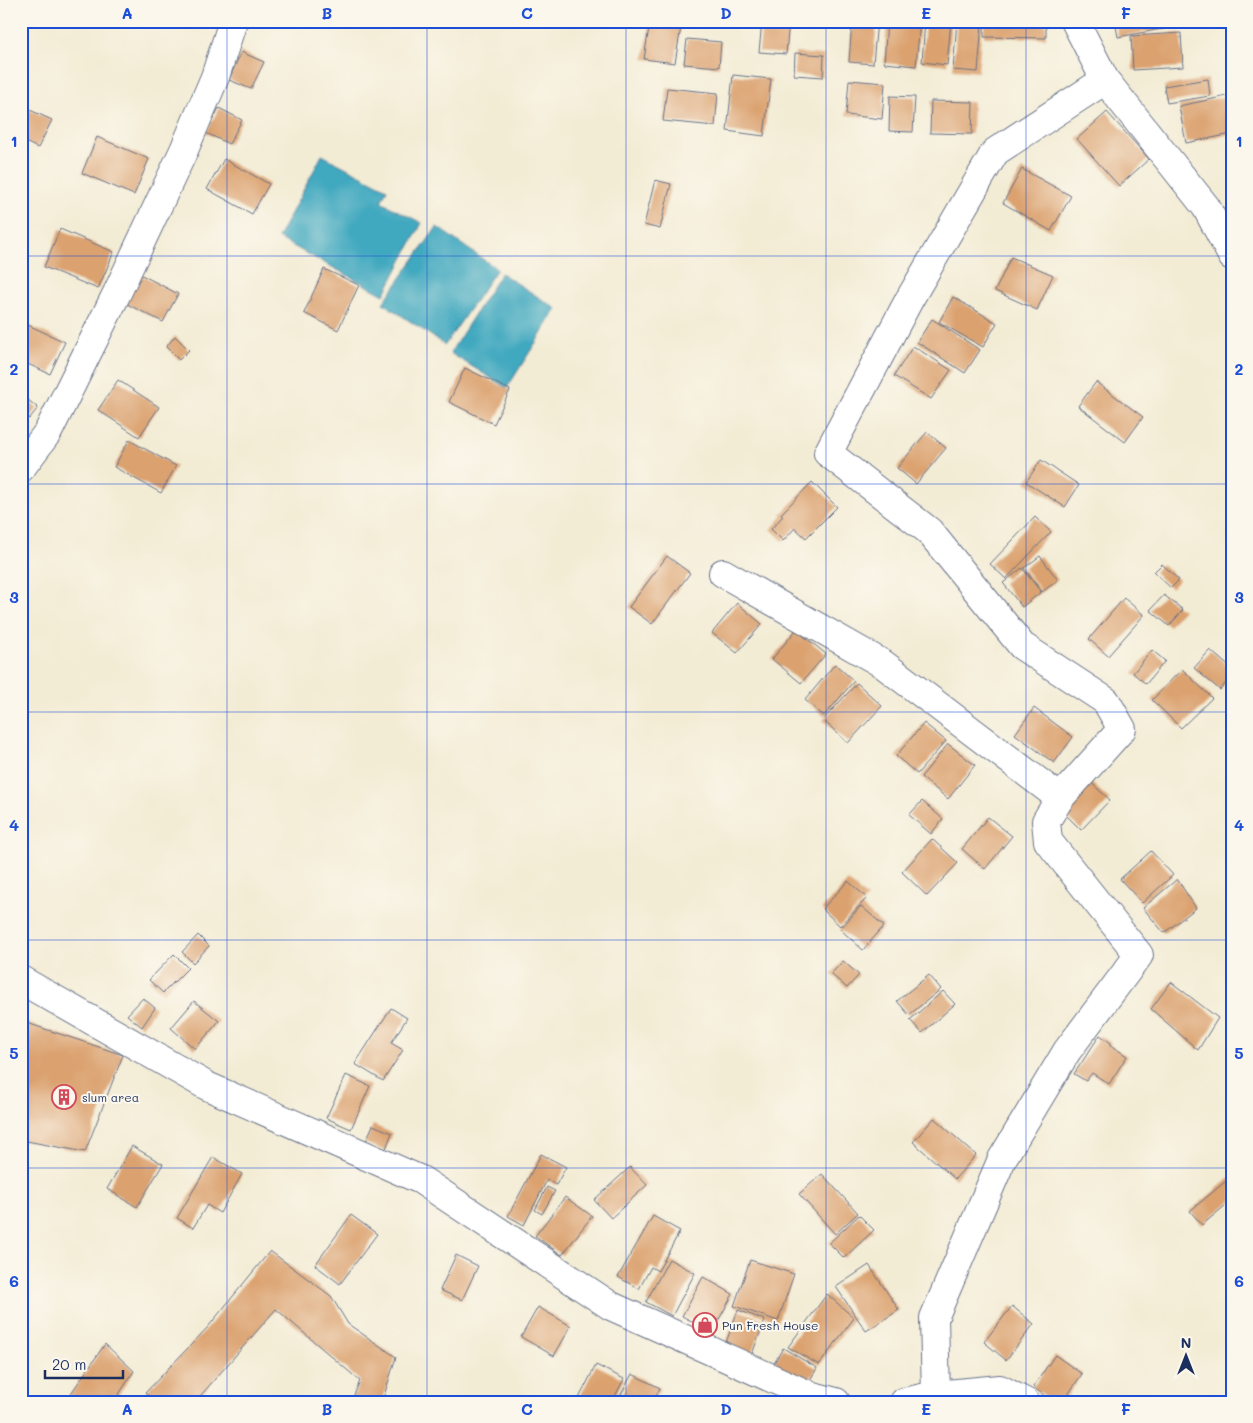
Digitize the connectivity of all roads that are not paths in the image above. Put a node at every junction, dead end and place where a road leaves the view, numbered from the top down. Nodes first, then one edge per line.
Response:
1 (233, 21) edge
2 (1075, 21) edge
3 (1105, 80) junction
4 (1232, 256) edge
5 (21, 468) edge
6 (723, 573) dead end
7 (1060, 798) junction
8 (21, 980) edge
9 (936, 1395) junction
10 (836, 1402) edge
11 (904, 1402) edge
12 (1025, 1402) edge

1 - 5 street
2 - 3 street
3 - 4 street
3 - 7 street
6 - 7 street
7 - 9 street
8 - 10 street
9 - 11 street
9 - 12 street

